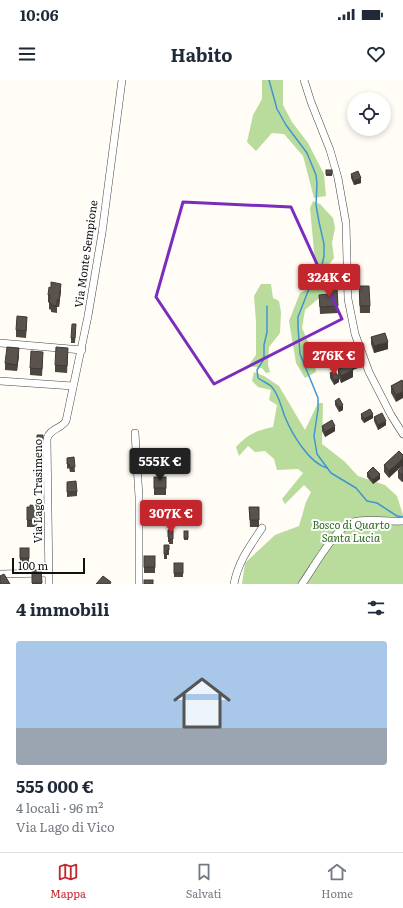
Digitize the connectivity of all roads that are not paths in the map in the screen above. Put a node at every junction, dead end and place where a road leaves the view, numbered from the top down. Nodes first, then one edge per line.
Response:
1 (122, 80) edge
2 (304, 80) edge
3 (0, 343) edge
4 (82, 350) junction
5 (0, 381) edge
6 (73, 386) junction
7 (59, 428) joint
8 (135, 433) dead end
9 (403, 434) edge
10 (403, 521) edge
11 (262, 528) dead end
12 (49, 573) junction
13 (0, 574) edge
14 (49, 584) edge
15 (139, 584) edge
16 (234, 584) edge
17 (302, 584) edge

1 - 4 street, Via Monte Sempione
2 - 9 street
3 - 4 street
4 - 6 street, Via Monte Sempione
5 - 6 street
6 - 7 street, Via Monte Sempione
7 - 12 street, Via Lago Trasimeno
8 - 15 street
10 - 17 street
11 - 16 street
12 - 13 street
12 - 14 street, Via Lago Trasimeno

